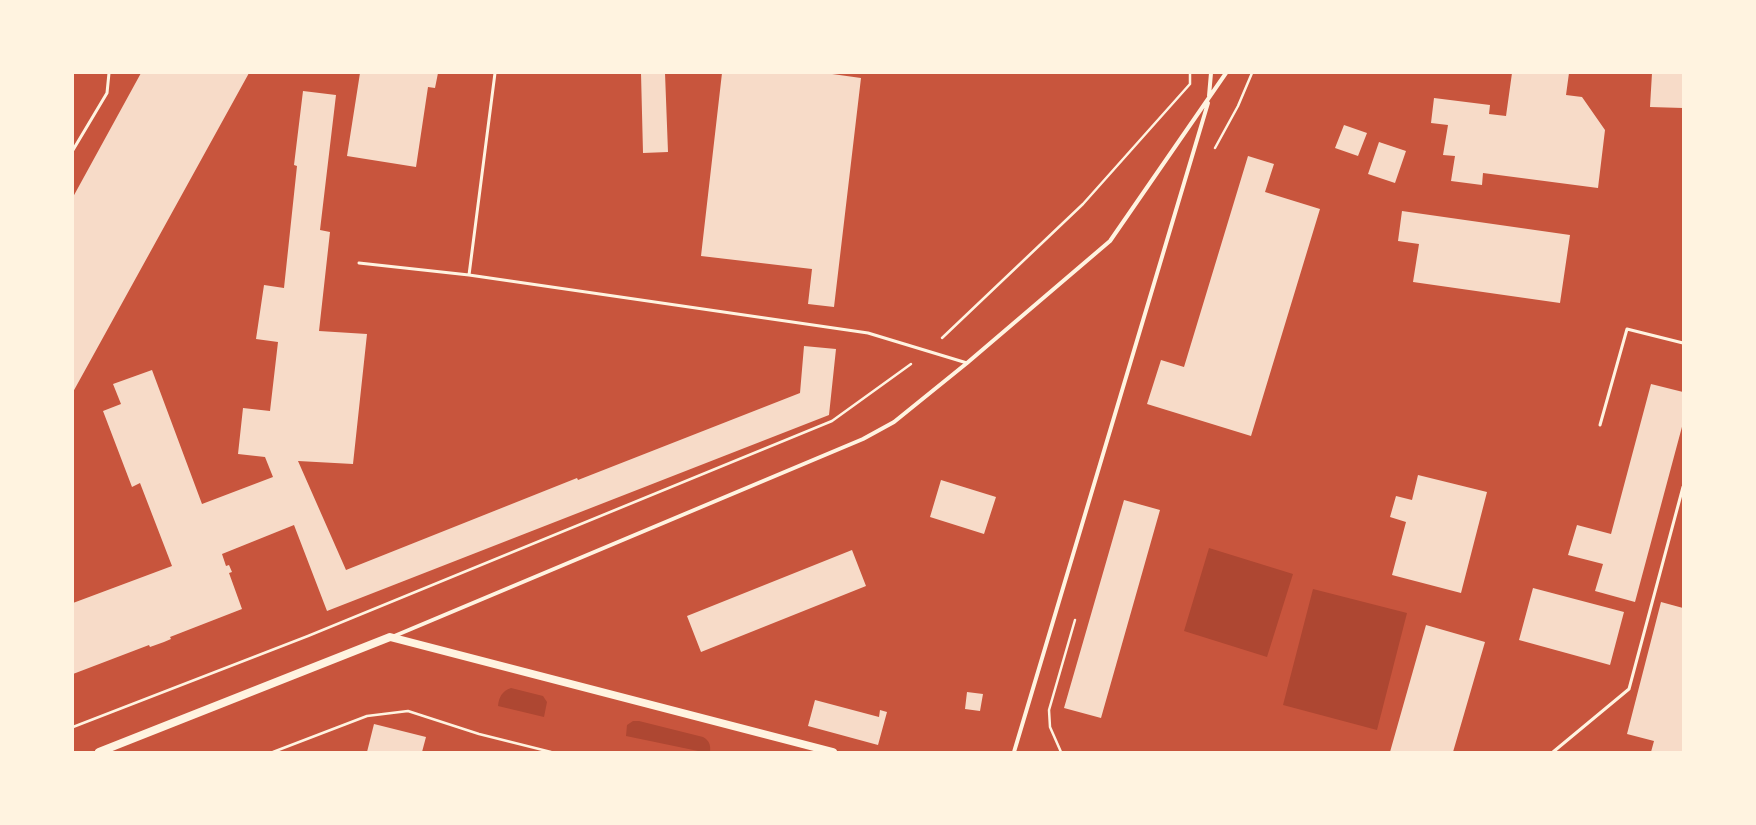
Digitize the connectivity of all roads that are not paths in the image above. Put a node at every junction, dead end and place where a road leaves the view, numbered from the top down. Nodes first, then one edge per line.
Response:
1 (109, 73) edge
2 (495, 73) edge
3 (1211, 73) edge
4 (1226, 73) edge
5 (1209, 98) junction
6 (73, 150) edge
7 (359, 263) dead end
8 (469, 275) junction
9 (1683, 344) edge
10 (967, 363) junction
11 (1600, 425) dead end
12 (1683, 487) edge
13 (390, 637) junction
14 (99, 752) edge
15 (833, 752) edge
16 (1014, 752) edge
17 (1553, 752) edge

1 - 6 lane
2 - 8 lane
3 - 5 street
4 - 5 street
5 - 10 street
5 - 16 street
7 - 8 lane
8 - 10 lane
9 - 11 lane
10 - 13 street
12 - 17 lane
13 - 14 main road
13 - 15 main road

